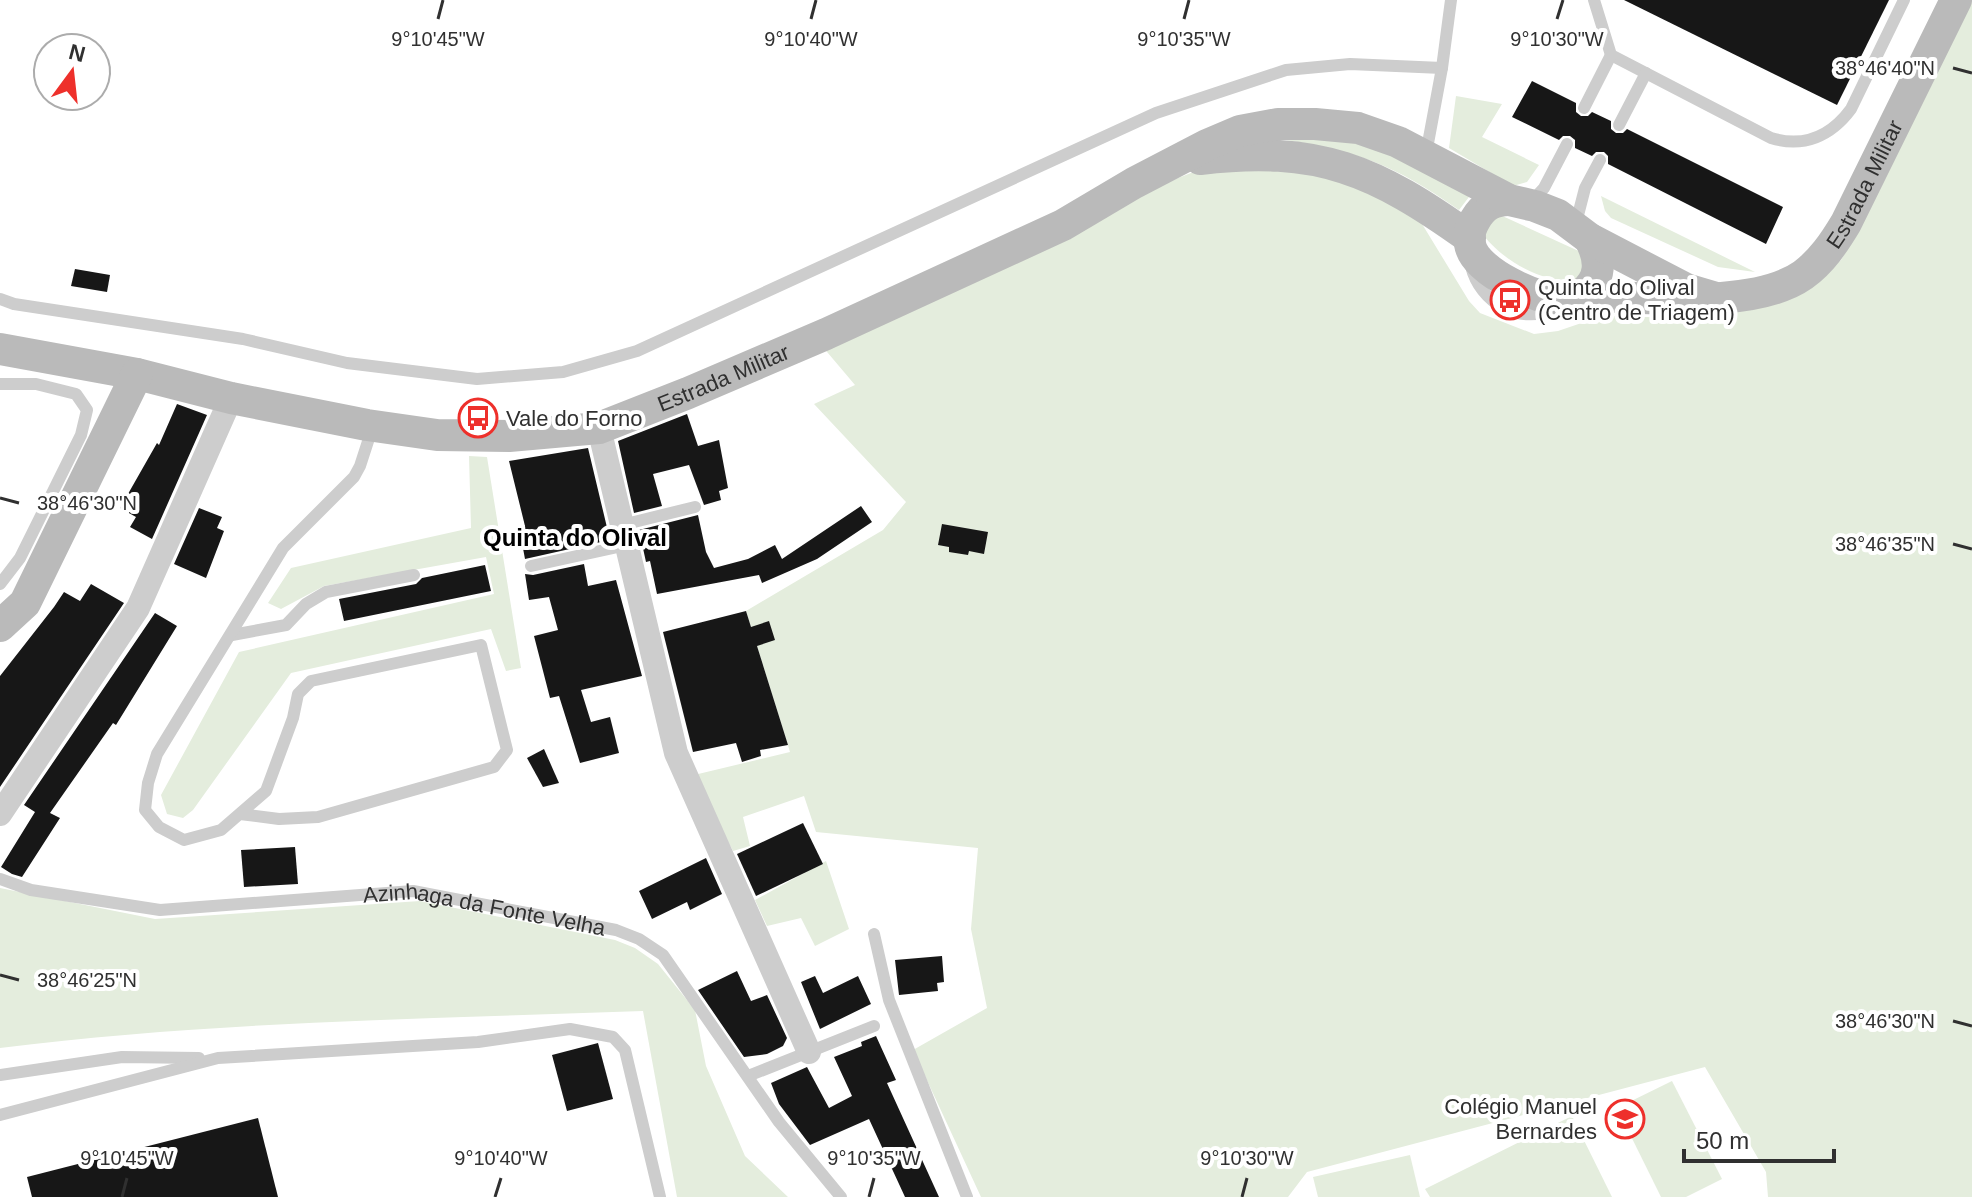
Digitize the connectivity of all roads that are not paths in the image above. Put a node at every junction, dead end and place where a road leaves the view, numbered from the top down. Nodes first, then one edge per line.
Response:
1 (1451, 0) edge
2 (1594, 0) edge
3 (1904, 0) edge
4 (1956, 0) edge
5 (1611, 55) junction
6 (1442, 68) junction
7 (1646, 73) junction
8 (1584, 108) dead end
9 (1619, 125) dead end
10 (1567, 144) dead end
11 (1426, 157) junction
12 (1600, 160) dead end
13 (1177, 162) junction
14 (1519, 202) junction
15 (1583, 233) junction
16 (1470, 242) junction
17 (1713, 297) junction
18 (0, 299) edge
19 (1575, 299) junction
20 (0, 349) edge
21 (137, 374) junction
22 (0, 384) edge
23 (231, 398) junction
24 (372, 425) junction
25 (599, 428) junction
26 (695, 507) dead end
27 (624, 535) junction
28 (531, 566) dead end
29 (414, 575) dead end
30 (0, 584) edge
31 (0, 626) edge
32 (232, 635) junction
33 (0, 814) edge
34 (240, 814) junction
35 (0, 879) edge
36 (874, 934) dead end
37 (874, 1026) dead end
38 (809, 1052) junction
39 (218, 1058) junction
40 (0, 1075) edge
41 (748, 1076) junction
42 (0, 1115) edge
43 (660, 1197) edge
44 (841, 1197) edge
45 (967, 1197) edge

1 - 6 lane
2 - 5 lane
3 - 7 lane
4 - 17 street, Estrada Militar
5 - 7 lane
5 - 8 lane
6 - 11 lane
6 - 18 lane
7 - 9 lane
10 - 14 lane
11 - 13 street, Estrada Militar
11 - 14 street, Estrada Militar
12 - 15 lane
13 - 16 street, Estrada Militar
13 - 25 street, Estrada Militar
14 - 15 street, Estrada Militar
14 - 16 street
15 - 17 street, Estrada Militar
15 - 19 street
16 - 19 street, Estrada Militar
17 - 19 street, Estrada Militar
20 - 21 street, Estrada Militar
21 - 23 street, Estrada Militar
21 - 31 street
22 - 30 lane
23 - 24 street, Estrada Militar
23 - 33 street
24 - 25 street, Estrada Militar
24 - 32 lane
25 - 27 street
26 - 27 lane
27 - 28 lane
27 - 38 street
29 - 32 lane
32 - 34 lane
34 - 34 lane
35 - 41 lane, Azinhaga da Fonte Velha
36 - 45 lane
37 - 38 lane
38 - 41 lane
39 - 40 lane
39 - 42 lane
39 - 43 lane
41 - 44 lane, Azinhaga da Fonte Velha

